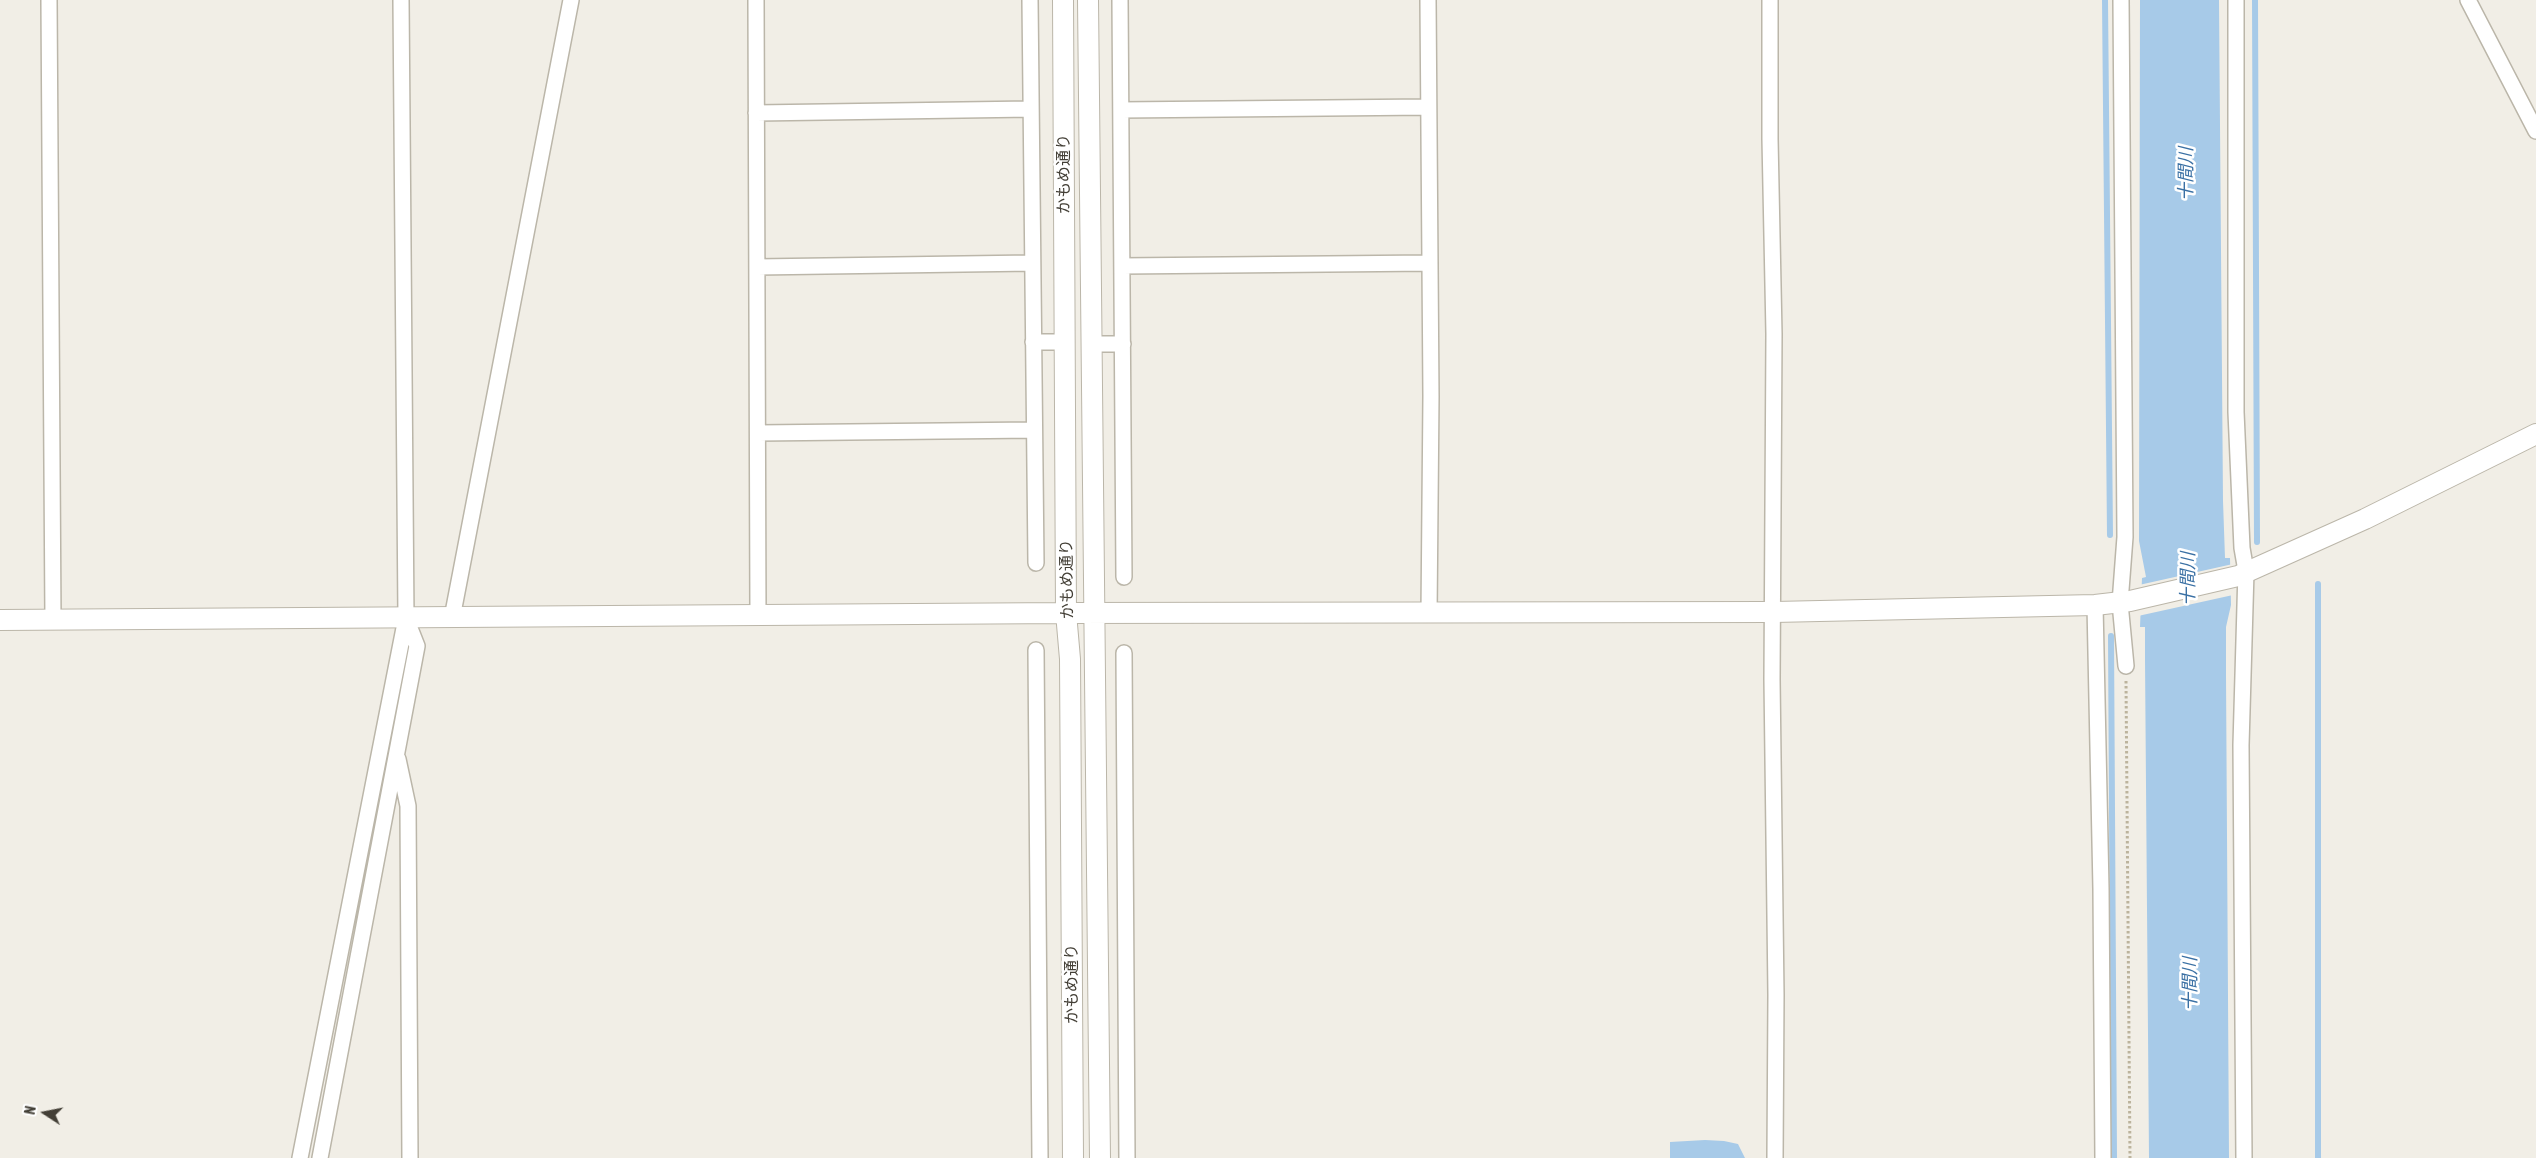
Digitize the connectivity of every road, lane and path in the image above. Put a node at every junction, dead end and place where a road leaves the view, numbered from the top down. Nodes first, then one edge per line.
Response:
1 (49, 0) edge
2 (401, 0) edge
3 (571, 0) edge
4 (756, 0) edge
5 (1030, 0) edge
6 (1063, 0) edge
7 (1088, 0) edge
8 (1120, 0) edge
9 (1428, 0) edge
10 (1770, 0) edge
11 (2121, 0) edge
12 (2236, 0) edge
13 (2468, 0) edge
14 (1428, 107) junction
15 (1031, 109) junction
16 (1121, 110) junction
17 (756, 113) junction
18 (2536, 132) edge
19 (1032, 263) junction
20 (1430, 263) junction
21 (757, 266) junction
22 (1122, 266) junction
23 (1033, 342) junction
24 (1064, 342) junction
25 (1092, 344) junction
26 (1123, 344) junction
27 (1034, 430) junction
28 (758, 433) junction
29 (2536, 434) edge
30 (1036, 563) dead end
31 (2242, 574) junction
32 (1124, 577) dead end
33 (2125, 602) junction
34 (2095, 605) junction
35 (1774, 612) junction
36 (1066, 613) junction
37 (1095, 613) junction
38 (1429, 614) junction
39 (758, 615) junction
40 (406, 618) junction
41 (452, 618) junction
42 (0, 620) edge
43 (52, 620) junction
44 (1036, 650) dead end
45 (1124, 653) dead end
46 (2126, 666) joint
47 (396, 752) junction
48 (300, 1158) edge
49 (320, 1158) edge
50 (410, 1158) edge
51 (1040, 1158) edge
52 (1073, 1158) edge
53 (1100, 1158) edge
54 (1127, 1158) edge
55 (1775, 1158) edge
56 (2103, 1158) edge
57 (2130, 1158) edge
58 (2244, 1158) edge

1 - 43 street
2 - 40 street
3 - 41 street
4 - 17 street
5 - 15 street
6 - 24 street, かもめ通り
7 - 25 street, かもめ通り
8 - 16 street
9 - 14 street
10 - 35 street
11 - 33 street
12 - 31 street
13 - 18 street
14 - 16 street
14 - 20 street
15 - 17 street
15 - 19 street
16 - 22 street
17 - 21 street
19 - 21 street
19 - 23 street
20 - 22 street
20 - 38 street
21 - 28 street
22 - 26 street
23 - 24 street
23 - 27 street
24 - 36 street, かもめ通り
25 - 26 street
25 - 37 street, かもめ通り
26 - 32 street
27 - 28 street
27 - 30 street
28 - 39 street
29 - 31 street
31 - 33 street
31 - 58 street
33 - 34 street
33 - 46 street
34 - 35 street
34 - 56 street
35 - 38 street
35 - 55 street
36 - 37 street
36 - 39 street
36 - 52 street, かもめ通り
37 - 38 street
37 - 53 street, かもめ通り
39 - 41 street
40 - 41 street
40 - 43 street
40 - 47 street
40 - 48 street
42 - 43 street
44 - 51 street
45 - 54 street
46 - 57 path
47 - 49 street
47 - 50 street

